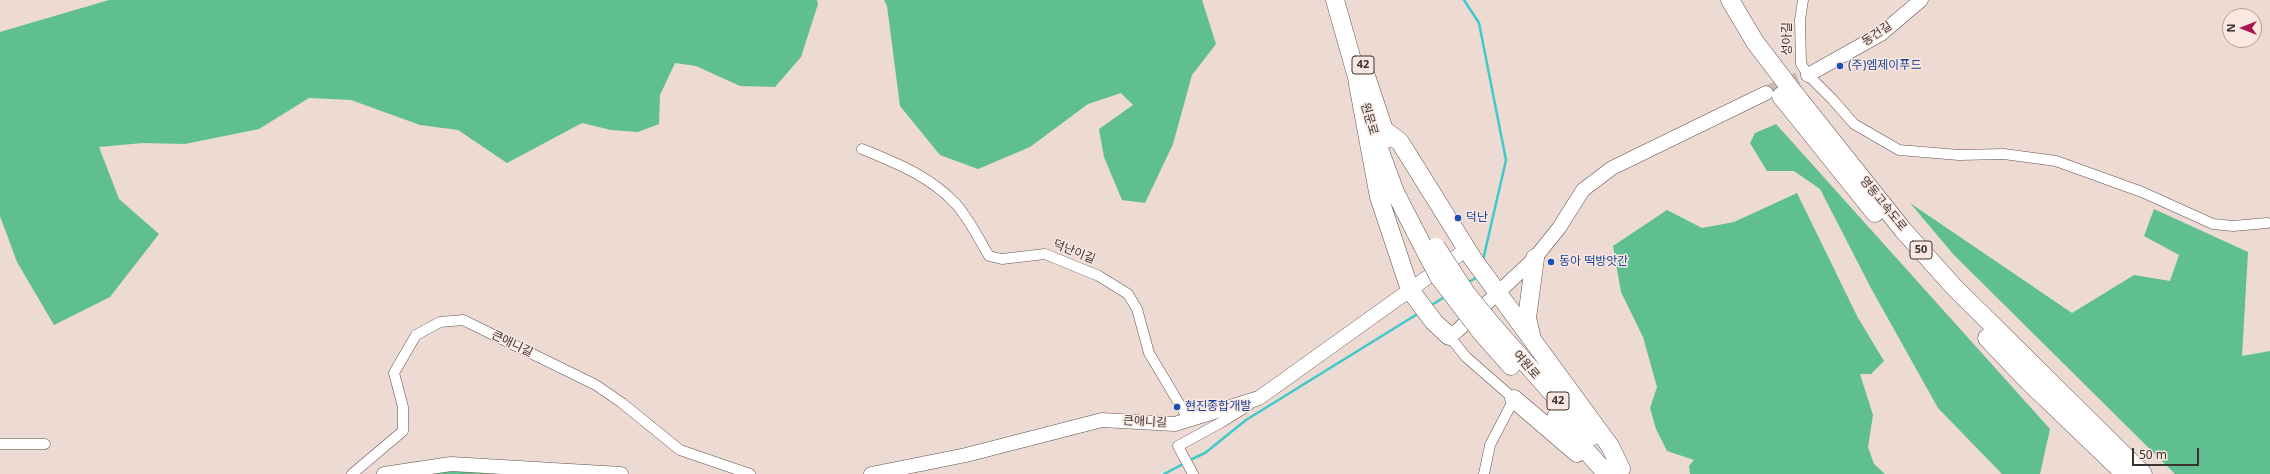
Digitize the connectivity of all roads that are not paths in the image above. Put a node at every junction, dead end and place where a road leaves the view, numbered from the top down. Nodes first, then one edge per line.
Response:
1 (1335, 0) edge
2 (1347, 0) edge
3 (1718, 0) edge
4 (1730, 0) edge
5 (1803, 0) edge
6 (1921, 0) edge
7 (1808, 75) junction
8 (1358, 84) junction
9 (1766, 93) tunnel mouth
10 (1383, 129) junction
11 (862, 149) dead end
12 (2267, 223) dead end
13 (1421, 230) junction
14 (1470, 254) junction
15 (1535, 258) junction
16 (1492, 287) junction
17 (1414, 294) junction
18 (1449, 336) junction
19 (1533, 344) junction
20 (1259, 398) junction
21 (1514, 399) junction
22 (1189, 420) junction
23 (0, 444) edge
24 (45, 444) dead end
25 (1192, 472) edge
26 (1615, 473) edge
27 (352, 474) edge
28 (384, 474) edge
29 (621, 474) edge
30 (750, 474) edge
31 (871, 474) edge
32 (1484, 474) edge
33 (2125, 474) edge
34 (2143, 474) edge

1 - 8 highway, 원문로 / 42
2 - 10 highway, 원문로 / 42
3 - 33 highway, 영동고속도로 / 50
4 - 34 highway, 영동고속도로 / 50
5 - 7 street, 성아길
6 - 7 street, 동건길
7 - 12 street
8 - 13 highway, 원문로 / 42
8 - 17 highway
9 - 15 street
10 - 13 highway, 원문로 / 42
10 - 14 highway
11 - 22 street, 덕난이길
13 - 26 highway, 여원로 / 42, bridge
14 - 16 highway
14 - 17 street, 큰애니길
15 - 16 street
15 - 19 highway
16 - 18 street
16 - 19 highway
17 - 18 highway
17 - 20 street, 큰애니길
18 - 21 street
19 - 26 highway
20 - 22 street, 큰애니길
20 - 25 street
21 - 26 highway
21 - 32 street
22 - 31 street, 큰애니길
23 - 24 street
27 - 30 street, 큰애니길
28 - 29 street

